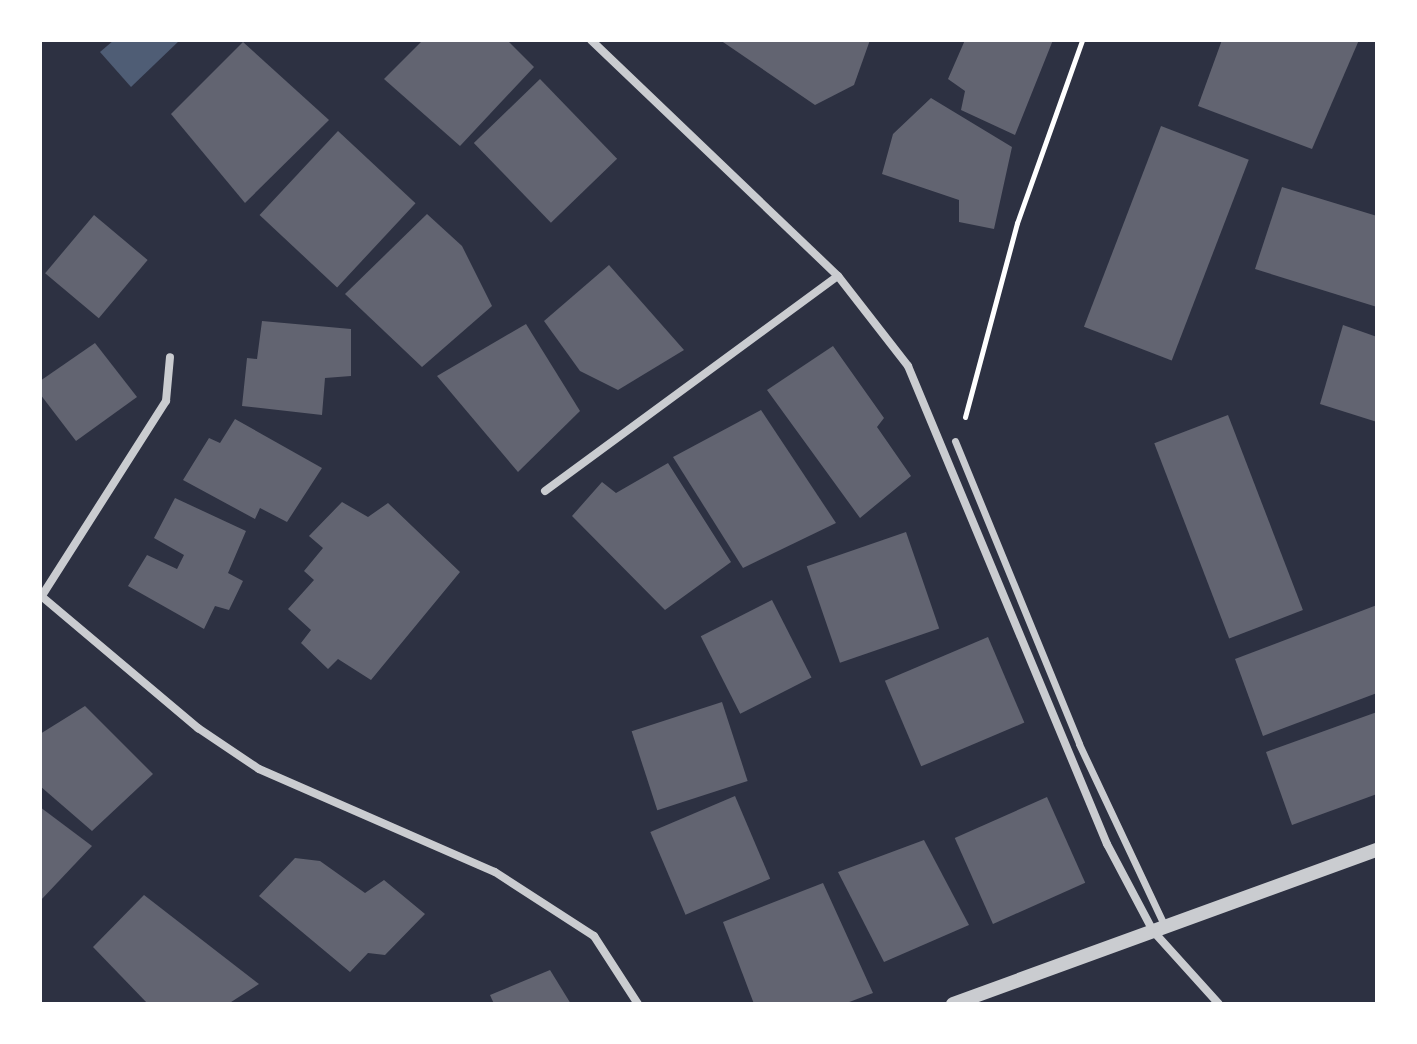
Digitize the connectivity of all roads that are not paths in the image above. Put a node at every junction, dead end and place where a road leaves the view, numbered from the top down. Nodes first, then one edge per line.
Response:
1 (591, 40) edge
2 (838, 276) junction
3 (170, 357) dead end
4 (955, 441) road end
5 (545, 491) dead end
6 (41, 594) edge
7 (1377, 850) edge
8 (1159, 929) junction
9 (638, 1004) edge
10 (953, 1004) edge
11 (1219, 1004) edge

1 - 2 street
2 - 5 street
2 - 8 street
3 - 6 street
4 - 8 street
6 - 9 street
7 - 8 street
8 - 10 street
8 - 11 street

